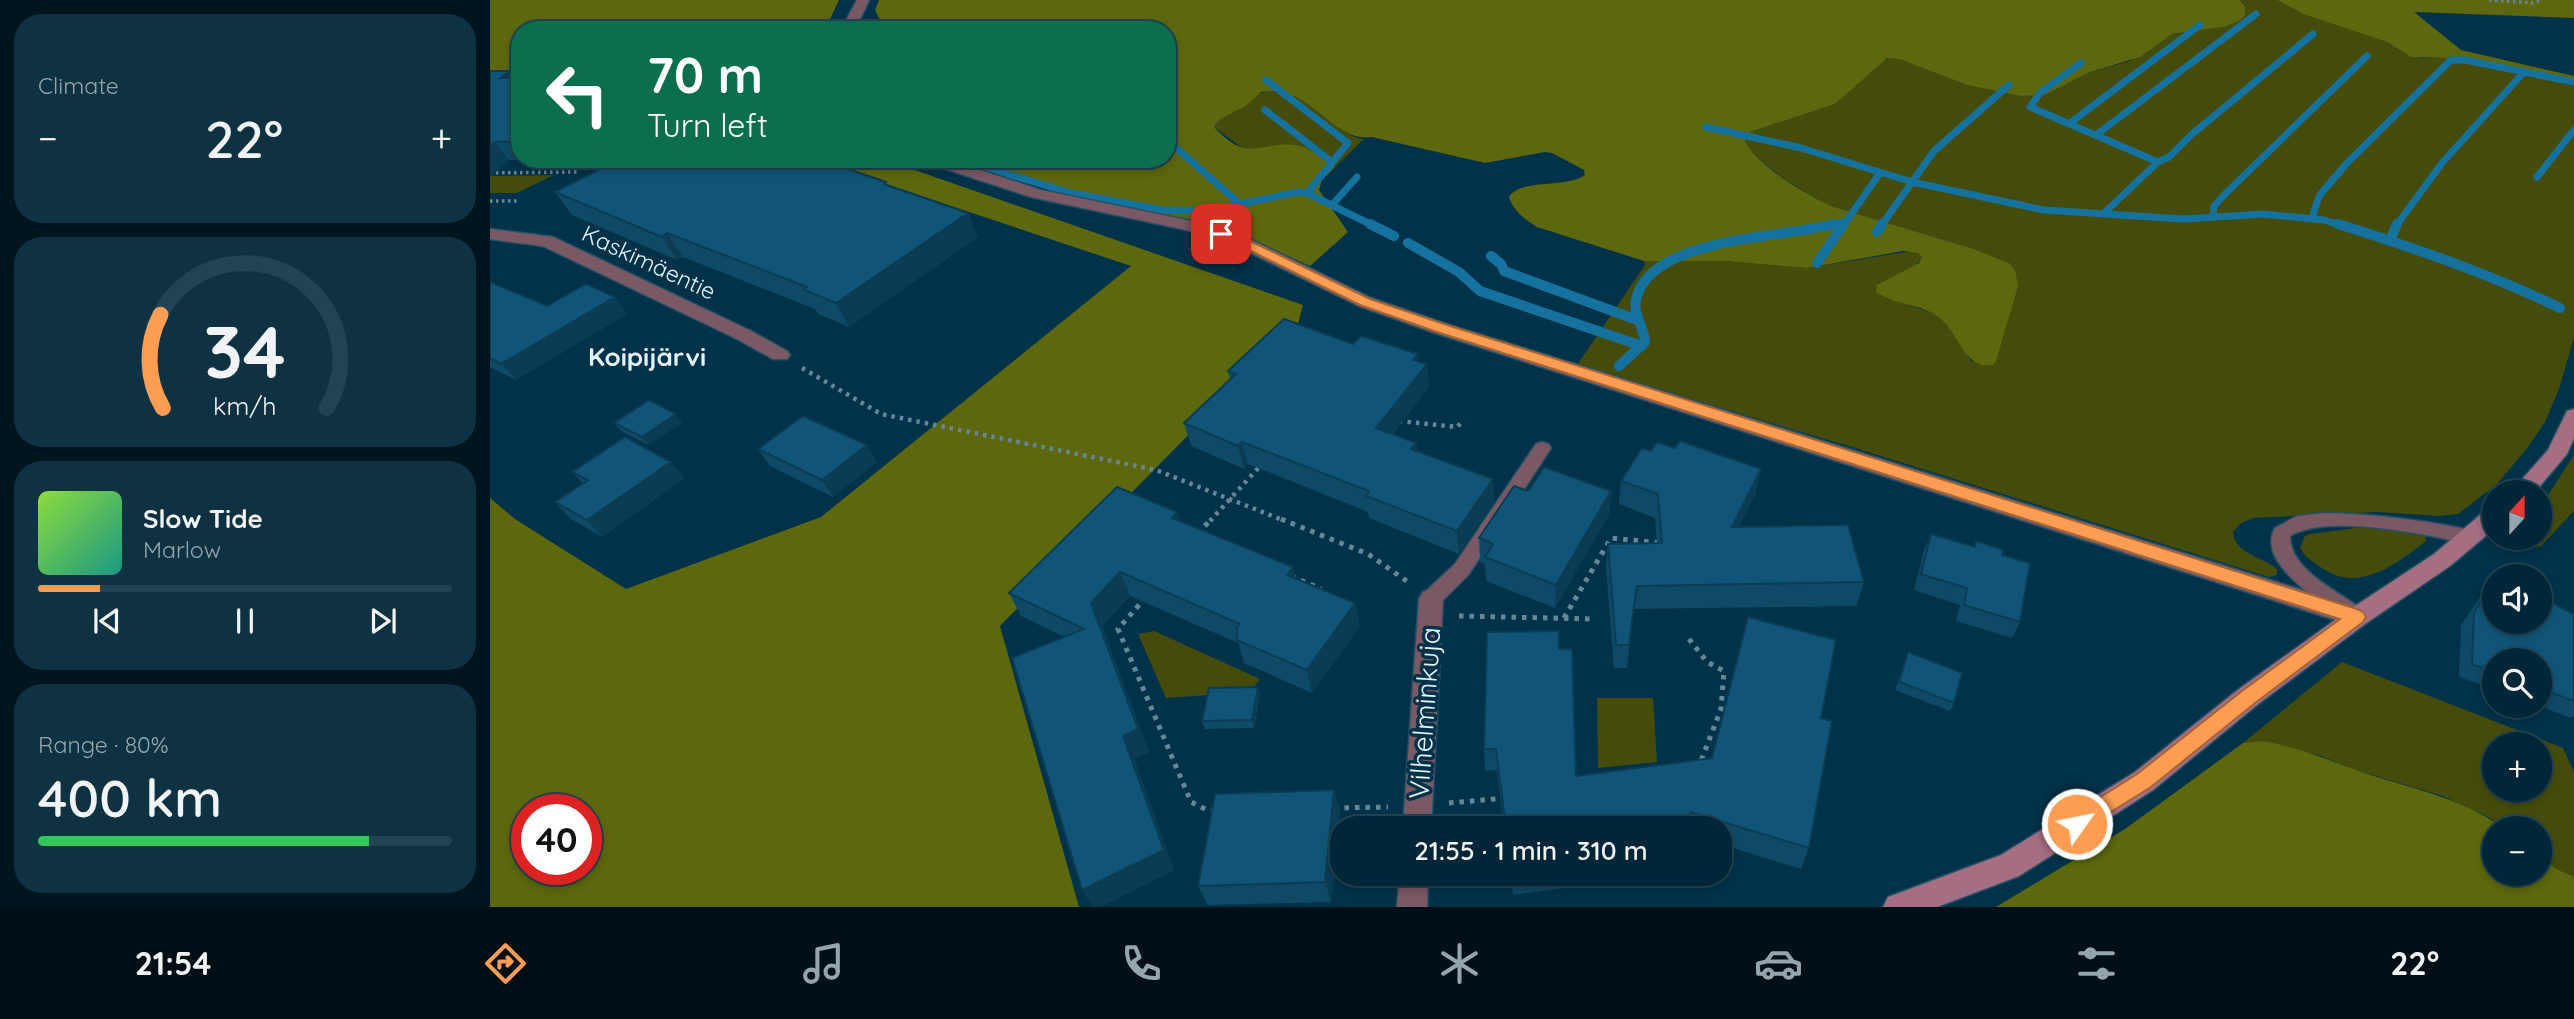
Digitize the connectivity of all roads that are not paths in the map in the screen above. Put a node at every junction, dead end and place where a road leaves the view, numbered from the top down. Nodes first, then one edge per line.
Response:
1 (863, 0) edge
2 (852, 21) edge
3 (958, 168) edge
4 (490, 234) edge
5 (780, 355) road end
6 (2574, 416) edge
7 (1542, 448) dead end
8 (2533, 480) edge
9 (2482, 526) edge
10 (2470, 537) junction
11 (1430, 607) joint
12 (2357, 617) junction
13 (1417, 816) edge
14 (1413, 886) edge
15 (1412, 907) edge
16 (1898, 907) edge

1 - 2 street
3 - 12 street
4 - 5 street, Kaskimäentie
6 - 8 street
7 - 11 lane
9 - 10 street
10 - 12 street
10 - 12 lane
11 - 13 street, Vilhelminkuja
12 - 16 street
14 - 15 street

